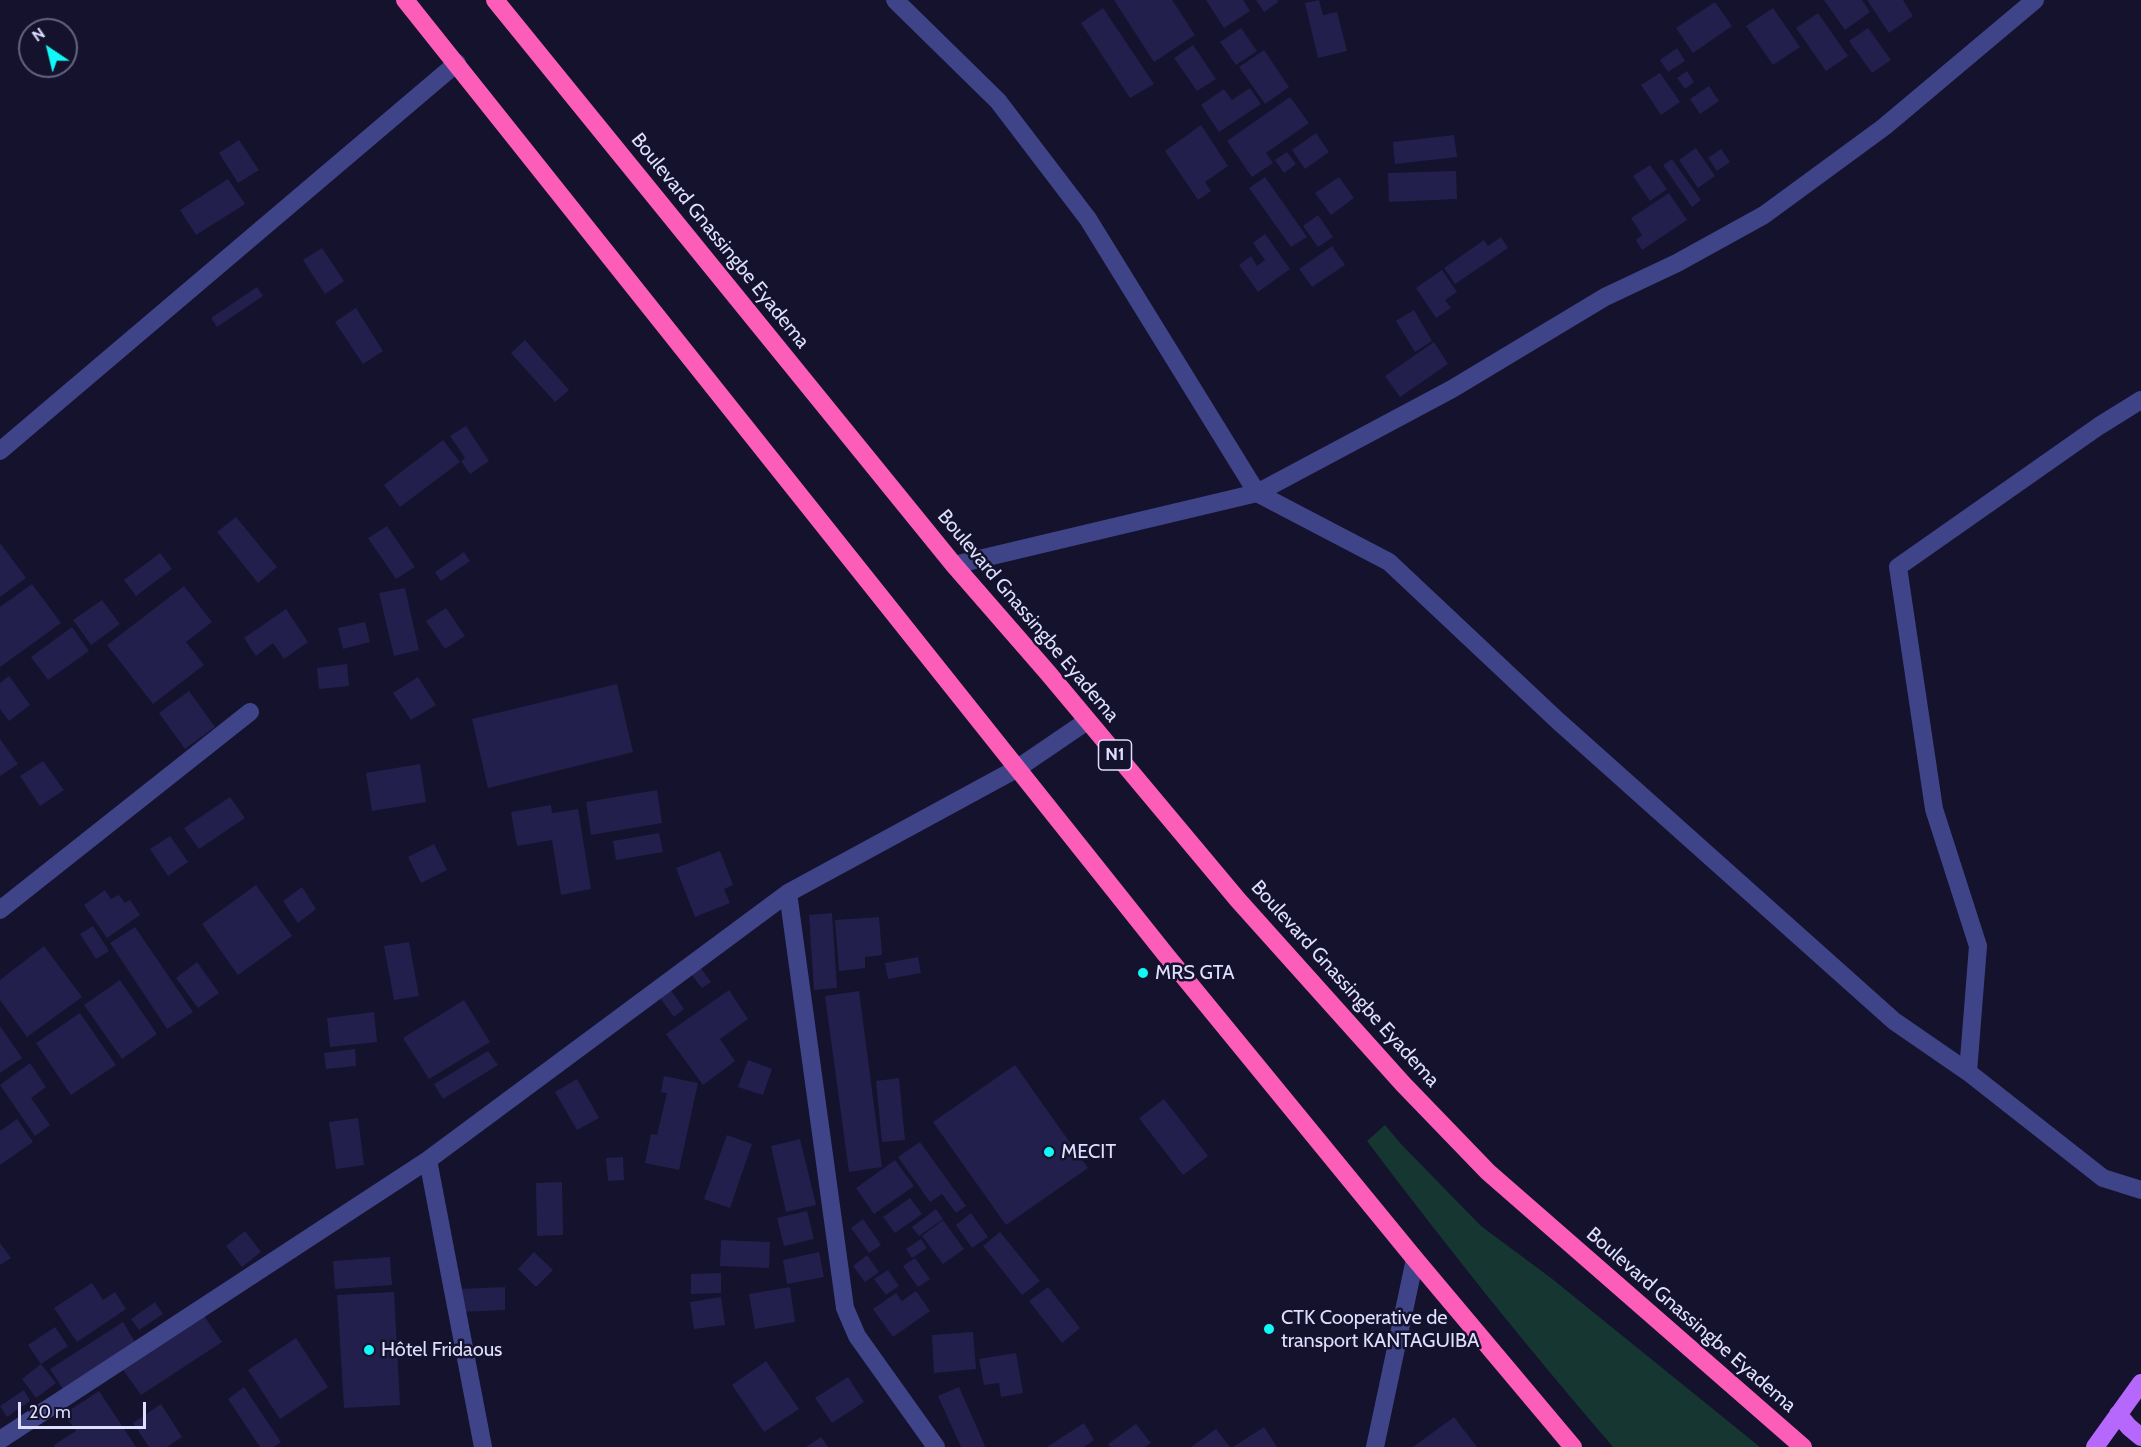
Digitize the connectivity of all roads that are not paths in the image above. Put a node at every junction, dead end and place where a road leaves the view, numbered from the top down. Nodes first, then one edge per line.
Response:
1 (405, 0) edge
2 (495, 0) edge
3 (895, 0) edge
4 (2035, 0) edge
5 (457, 63) junction
6 (2141, 400) edge
7 (0, 451) edge
8 (1257, 493) junction
9 (954, 565) junction
10 (250, 712) dead end
11 (1087, 721) junction
12 (1018, 768) junction
13 (788, 893) junction
14 (0, 910) edge
15 (1968, 1071) junction
16 (428, 1160) junction
17 (2141, 1190) edge
18 (1415, 1259) junction
19 (2141, 1383) edge
20 (2118, 1414) junction
21 (2141, 1437) edge
22 (0, 1440) edge
23 (483, 1447) edge
24 (936, 1447) edge
25 (1375, 1447) edge
26 (1573, 1447) edge
27 (1803, 1447) edge
28 (2094, 1447) edge

1 - 5 highway
2 - 9 highway, Boulevard Gnassingbe Eyadema / N1
3 - 8 street
4 - 8 street
5 - 7 street
5 - 12 highway
6 - 15 street
8 - 9 street
8 - 15 street
9 - 11 highway, Boulevard Gnassingbe Eyadema / N1
10 - 14 street
11 - 12 street
11 - 27 highway, Boulevard Gnassingbe Eyadema / N1
12 - 13 street
12 - 18 highway
13 - 16 street
13 - 24 street
15 - 17 street
16 - 22 street
16 - 23 street
18 - 25 street
18 - 26 highway
19 - 20 main road
20 - 21 main road
20 - 28 main road

